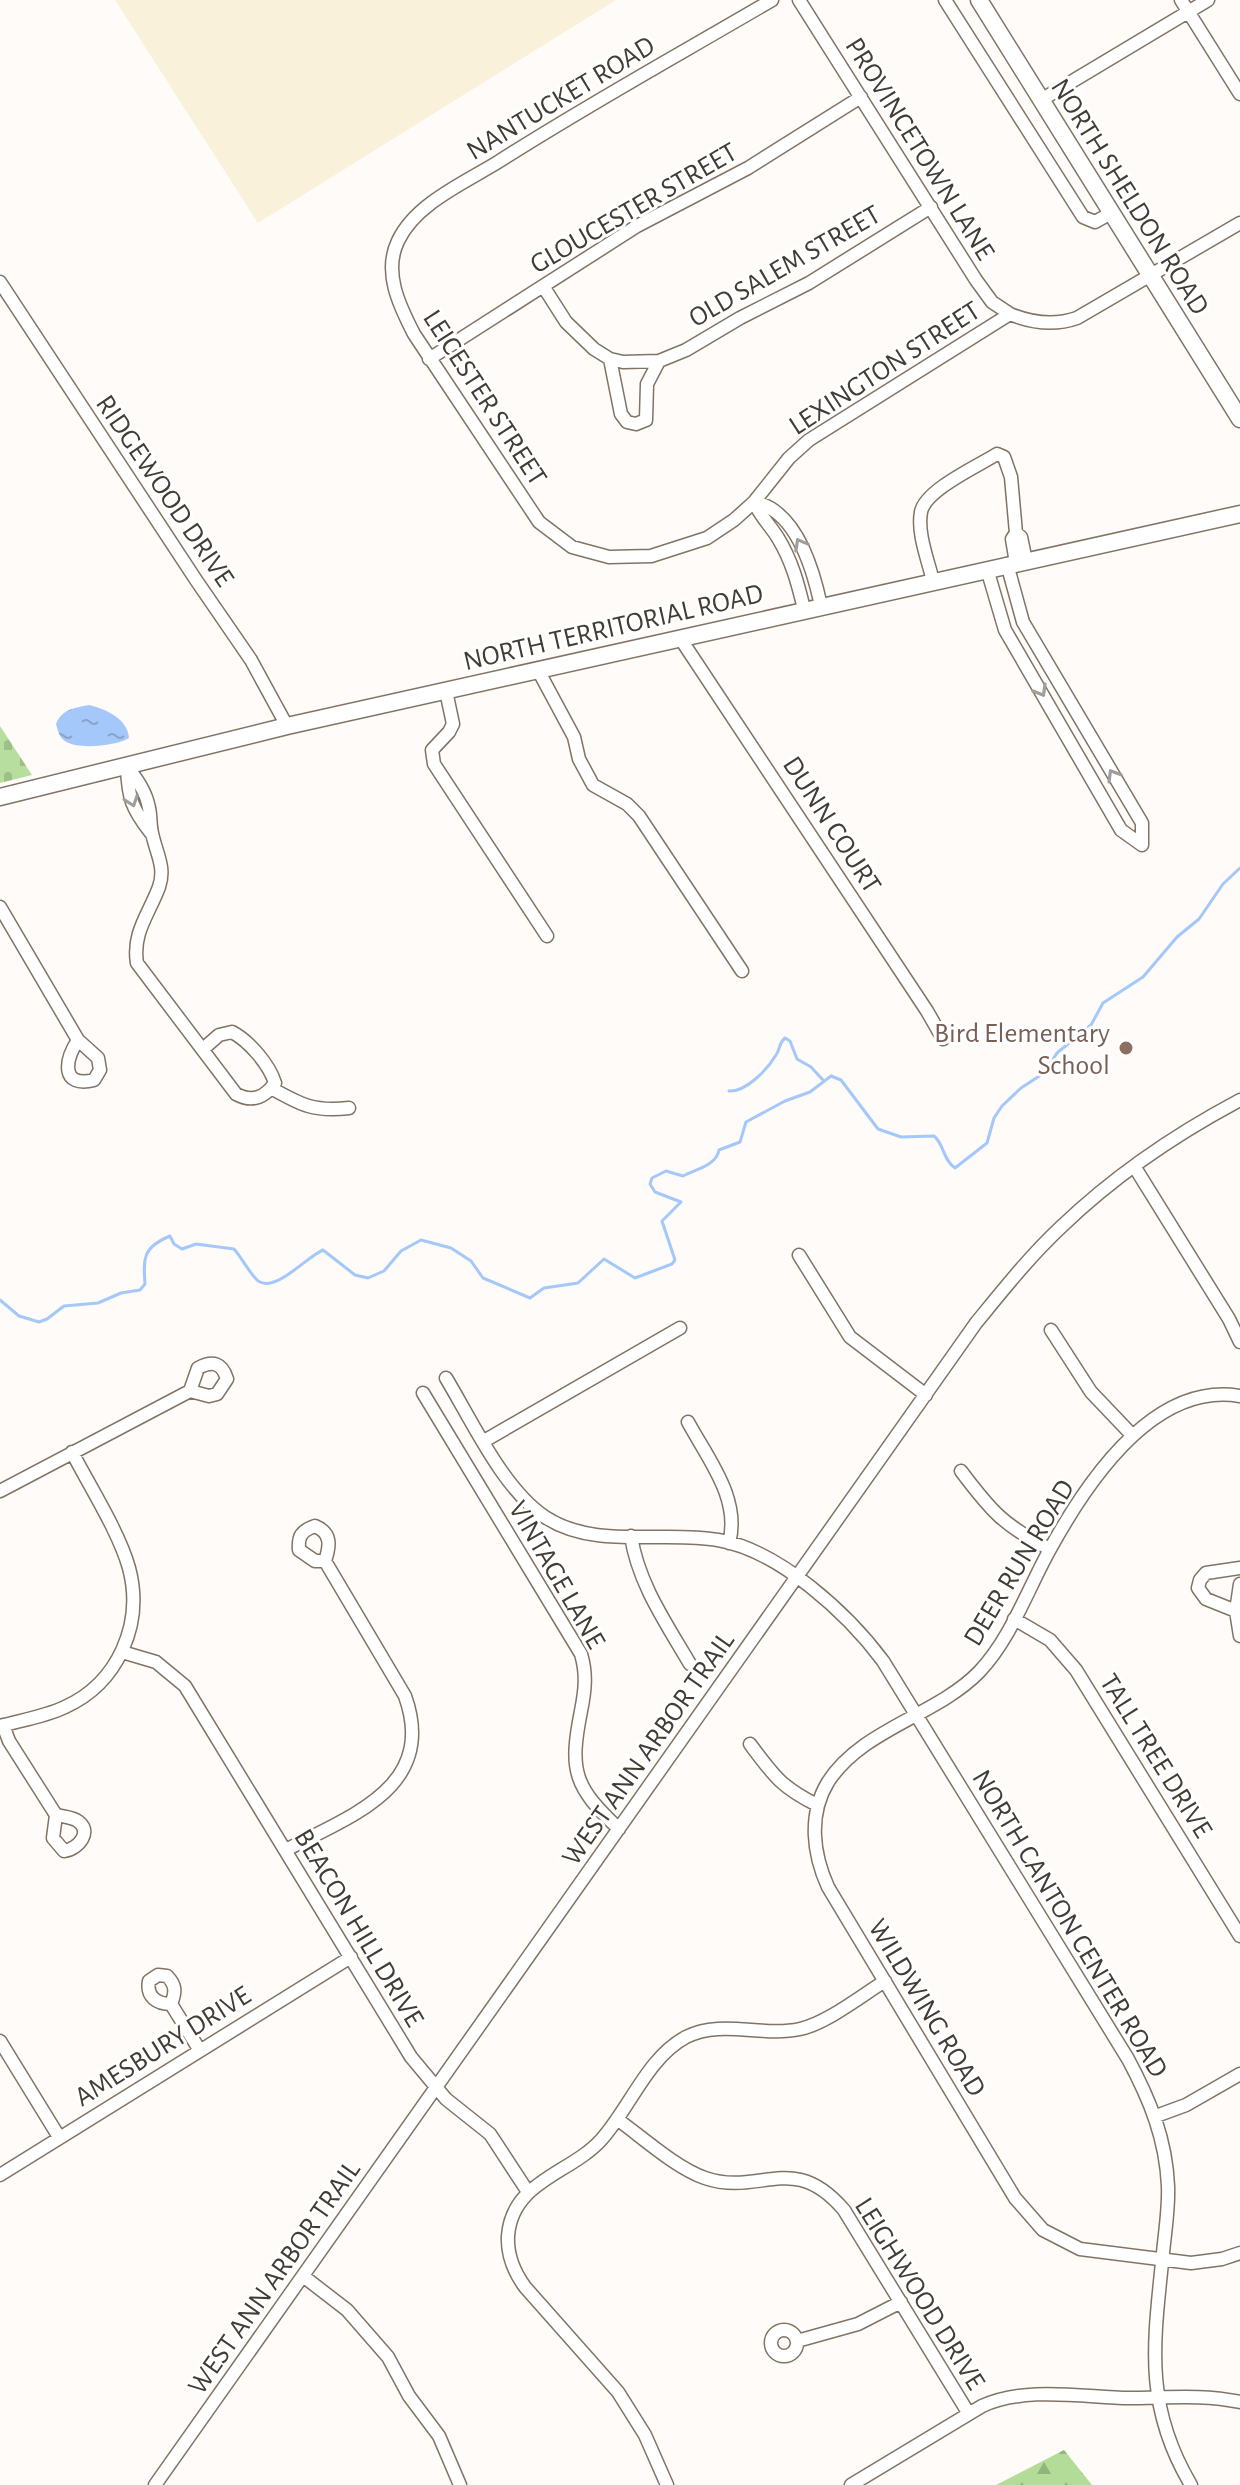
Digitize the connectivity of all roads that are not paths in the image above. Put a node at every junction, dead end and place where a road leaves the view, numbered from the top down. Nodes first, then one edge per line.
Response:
1 (772, 0) edge
2 (799, 0) edge
3 (945, 0) edge
4 (979, 0) edge
5 (1208, 0) edge
6 (1185, 6) edge
7 (1240, 94) edge
8 (861, 97) junction
9 (1041, 100) junction
10 (931, 207) junction
11 (1111, 213) junction
12 (1240, 223) edge
13 (393, 256) joint
14 (1151, 276) junction
15 (0, 282) edge
16 (543, 286) junction
17 (1010, 314) junction
18 (429, 359) junction
19 (610, 359) junction
20 (659, 361) junction
21 (1240, 419) edge
22 (754, 502) junction
23 (1240, 514) edge
24 (572, 547) joint
25 (1016, 563) junction
26 (987, 569) junction
27 (933, 581) junction
28 (812, 608) junction
29 (680, 638) junction
30 (1036, 646) junction
31 (1020, 655) junction
32 (538, 670) junction
33 (446, 691) junction
34 (1075, 713) junction
35 (1059, 722) junction
36 (287, 726) junction
37 (126, 765) junction
38 (0, 797) edge
39 (0, 907) edge
40 (547, 936) dead end
41 (742, 971) dead end
42 (943, 1039) dead end
43 (78, 1040) dead end
44 (203, 1049) junction
45 (271, 1088) junction
46 (1240, 1100) edge
47 (349, 1108) dead end
48 (1134, 1166) junction
49 (799, 1255) dead end
50 (680, 1328) dead end
51 (1051, 1330) dead end
52 (1240, 1342) edge
53 (446, 1378) dead end
54 (190, 1391) dead end
55 (423, 1393) dead end
56 (926, 1395) junction
57 (1240, 1396) edge
58 (688, 1422) dead end
59 (1132, 1435) junction
60 (484, 1441) junction
61 (72, 1452) junction
62 (961, 1471) dead end
63 (0, 1491) edge
64 (631, 1536) junction
65 (729, 1543) junction
66 (1050, 1549) junction
67 (325, 1561) dead end
68 (1240, 1568) edge
69 (796, 1578) junction
70 (1240, 1584) edge
71 (1236, 1611) junction
72 (1014, 1619) junction
73 (1240, 1636) edge
74 (122, 1652) junction
75 (690, 1664) dead end
76 (917, 1715) junction
77 (2, 1726) edge
78 (750, 1744) dead end
79 (817, 1805) junction
80 (56, 1815) dead end
81 (619, 1829) junction
82 (286, 1850) junction
83 (1240, 1936) edge
84 (351, 1957) junction
85 (885, 1981) junction
86 (171, 2004) dead end
87 (0, 2041) edge
88 (199, 2049) junction
89 (1240, 2074) edge
90 (437, 2086) junction
91 (1156, 2116) junction
92 (617, 2119) junction
93 (59, 2137) junction
94 (0, 2175) edge
95 (528, 2192) junction
96 (1240, 2253) edge
97 (1162, 2259) junction
98 (303, 2276) junction
99 (901, 2302) junction
100 (797, 2341) dead end
101 (1157, 2397) junction
102 (1240, 2402) edge
103 (969, 2414) junction
104 (155, 2485) edge
105 (460, 2485) edge
106 (667, 2485) edge
107 (851, 2485) edge
108 (1191, 2485) edge

1 - 13 street, NANTUCKET ROAD
2 - 8 street, PROVINCETOWN LANE
3 - 11 street
4 - 9 main road, NORTH SHELDON ROAD
5 - 6 street
6 - 7 street
6 - 9 street
8 - 10 street, PROVINCETOWN LANE
8 - 16 street, GLOUCESTER STREET
9 - 11 main road, NORTH SHELDON ROAD
10 - 17 street, PROVINCETOWN LANE
10 - 20 street, OLD SALEM STREET
11 - 14 main road, NORTH SHELDON ROAD
12 - 14 street, LEXINGTON STREET
13 - 18 street, LEICESTER STREET
14 - 17 street, LEXINGTON STREET
14 - 21 main road, NORTH SHELDON ROAD
15 - 36 street, RIDGEWOOD DRIVE
16 - 18 street, GLOUCESTER STREET
16 - 19 street
17 - 22 street, LEXINGTON STREET
18 - 24 street, LEICESTER STREET
19 - 20 street, OLD SALEM STREET
19 - 20 street
22 - 24 street, LEXINGTON STREET
22 - 28 street
23 - 25 main road, NORTH TERRITORIAL ROAD
25 - 26 main road, NORTH TERRITORIAL ROAD
25 - 27 street
25 - 30 street
26 - 27 main road, NORTH TERRITORIAL ROAD
26 - 31 street
27 - 28 main road, NORTH TERRITORIAL ROAD
28 - 29 main road, NORTH TERRITORIAL ROAD
29 - 32 main road, NORTH TERRITORIAL ROAD
29 - 42 street, DUNN COURT
30 - 31 street
30 - 34 street
31 -> 35 street
32 - 33 main road, NORTH TERRITORIAL ROAD
32 - 41 street
33 - 36 main road, NORTH TERRITORIAL ROAD
33 - 40 street
34 - 35 street
35 -> 34 street
36 - 37 main road, NORTH TERRITORIAL ROAD
37 - 38 main road, NORTH TERRITORIAL ROAD
37 - 44 street
39 - 43 street
44 - 45 street
44 - 45 street
45 - 47 street
46 - 48 street, WEST ANN ARBOR TRAIL
48 - 52 street
48 - 56 street, WEST ANN ARBOR TRAIL
49 - 56 street
50 - 60 street
51 - 59 street
53 - 60 street, NORTH CANTON CENTER ROAD
54 - 61 street
55 - 81 street, VINTAGE LANE
56 - 69 street, WEST ANN ARBOR TRAIL
57 - 59 street, DEER RUN ROAD
58 - 65 street
59 - 66 street, DEER RUN ROAD
60 - 64 street, NORTH CANTON CENTER ROAD
61 - 63 street
61 - 74 street
62 - 66 street
64 - 65 street, NORTH CANTON CENTER ROAD
64 - 75 street
65 - 69 street, NORTH CANTON CENTER ROAD
66 - 72 street, DEER RUN ROAD
67 - 82 street
68 - 71 street
69 - 76 street, NORTH CANTON CENTER ROAD
69 - 81 street, WEST ANN ARBOR TRAIL
70 - 71 street
71 - 73 street
72 - 76 street, DEER RUN ROAD
72 - 83 street, TALL TREE DRIVE
74 - 77 street
74 - 82 street, BEACON HILL DRIVE
76 - 79 street, WILDWING ROAD
76 - 91 street, NORTH CANTON CENTER ROAD
77 - 80 street
78 - 79 street
79 - 85 street, WILDWING ROAD
81 - 90 street, WEST ANN ARBOR TRAIL
82 - 84 street, BEACON HILL DRIVE
84 - 88 street, AMESBURY DRIVE
84 - 90 street, BEACON HILL DRIVE
85 - 92 street
85 - 97 street, WILDWING ROAD
86 - 88 street
87 - 93 street
88 - 93 street, AMESBURY DRIVE
89 - 91 street
90 - 95 street, BEACON HILL DRIVE
90 - 98 street, WEST ANN ARBOR TRAIL
91 - 97 street, NORTH CANTON CENTER ROAD
92 - 95 street
92 - 99 street, LEIGHWOOD DRIVE
93 - 94 street, AMESBURY DRIVE
95 - 106 street
96 - 97 street, WILDWING ROAD
97 - 101 street, NORTH CANTON CENTER ROAD
98 - 104 street, WEST ANN ARBOR TRAIL
98 - 105 street
99 - 100 street
99 - 103 street, LEIGHWOOD DRIVE
101 - 102 street
101 - 103 street
101 - 108 street, NORTH CANTON CENTER ROAD
103 - 107 street

